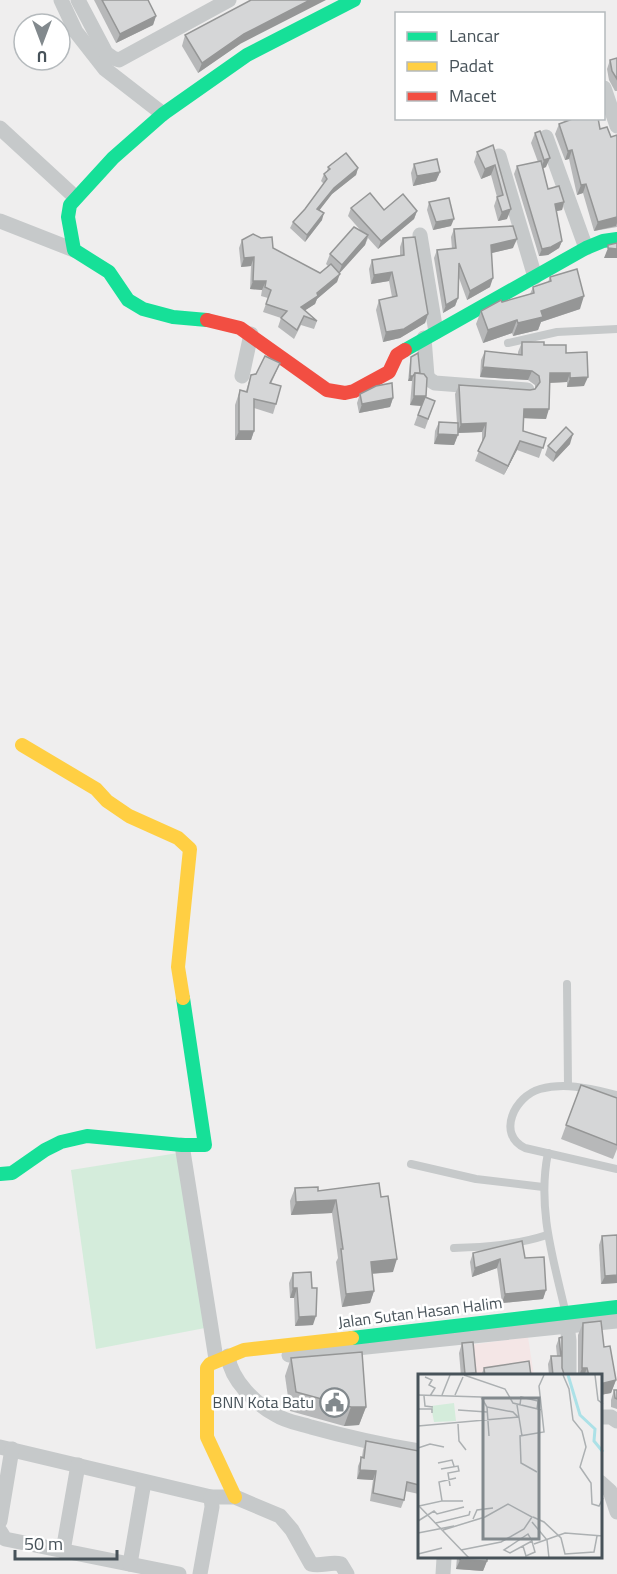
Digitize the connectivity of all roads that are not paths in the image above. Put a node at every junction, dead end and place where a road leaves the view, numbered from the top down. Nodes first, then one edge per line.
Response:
1 (61, 0) edge
2 (78, 0) edge
3 (229, 0) edge
4 (354, 0) edge
5 (605, 93) edge
6 (163, 114) junction
7 (617, 126) edge
8 (0, 128) edge
9 (546, 137) dead end
10 (500, 156) dead end
11 (75, 197) junction
12 (0, 221) edge
13 (420, 235) dead end
14 (617, 238) edge
15 (586, 248) junction
16 (74, 250) junction
17 (535, 277) junction
18 (617, 329) edge
19 (251, 334) junction
20 (430, 335) junction
21 (508, 343) dead end
22 (242, 376) dead end
23 (527, 390) edge
24 (22, 745) dead end
25 (567, 984) dead end
26 (568, 1085) junction
27 (617, 1095) edge
28 (189, 1145) junction
29 (548, 1153) junction
30 (411, 1164) dead end
31 (617, 1169) edge
32 (0, 1174) edge
33 (543, 1187) junction
34 (547, 1235) junction
35 (454, 1248) dead end
36 (617, 1307) edge
37 (567, 1319) junction
38 (617, 1321) edge
39 (225, 1357) junction
40 (569, 1374) edge
41 (602, 1417) edge
42 (617, 1420) edge
43 (6, 1448) edge
44 (418, 1451) edge
45 (78, 1465) junction
46 (144, 1482) junction
47 (602, 1484) edge
48 (211, 1497) junction
49 (235, 1497) junction
50 (617, 1512) edge
51 (0, 1521) edge
52 (0, 1531) edge
53 (63, 1551) junction
54 (444, 1559) edge
55 (130, 1564) junction
56 (179, 1574) edge
57 (200, 1574) edge
58 (347, 1574) edge
59 (442, 1574) edge

1 - 6 street
2 - 3 street
4 - 6 street
5 - 7 street
6 - 11 street
8 - 11 street
9 - 15 street
10 - 17 street
11 - 16 street
12 - 16 street
13 - 20 street
14 - 15 street
15 - 17 street
16 - 19 street
17 - 20 street
18 - 21 lane
19 - 20 street
19 - 22 street
20 - 23 street
24 - 28 street
25 - 26 lane
26 - 27 lane
26 - 29 lane
28 - 32 street
28 - 39 street
29 - 31 lane
29 - 33 lane
30 - 33 lane
33 - 34 lane
34 - 35 lane
34 - 37 lane
36 - 37 street
37 - 38 street
37 - 39 street
37 - 40 street
39 - 44 street
39 - 49 street
41 - 42 street
43 - 45 street
43 - 51 street
45 - 46 street
45 - 53 street
46 - 48 street
46 - 55 street
47 - 50 street
48 - 49 street
48 - 57 street
49 - 58 street
52 - 53 street
53 - 55 street
54 - 59 street
55 - 56 street

